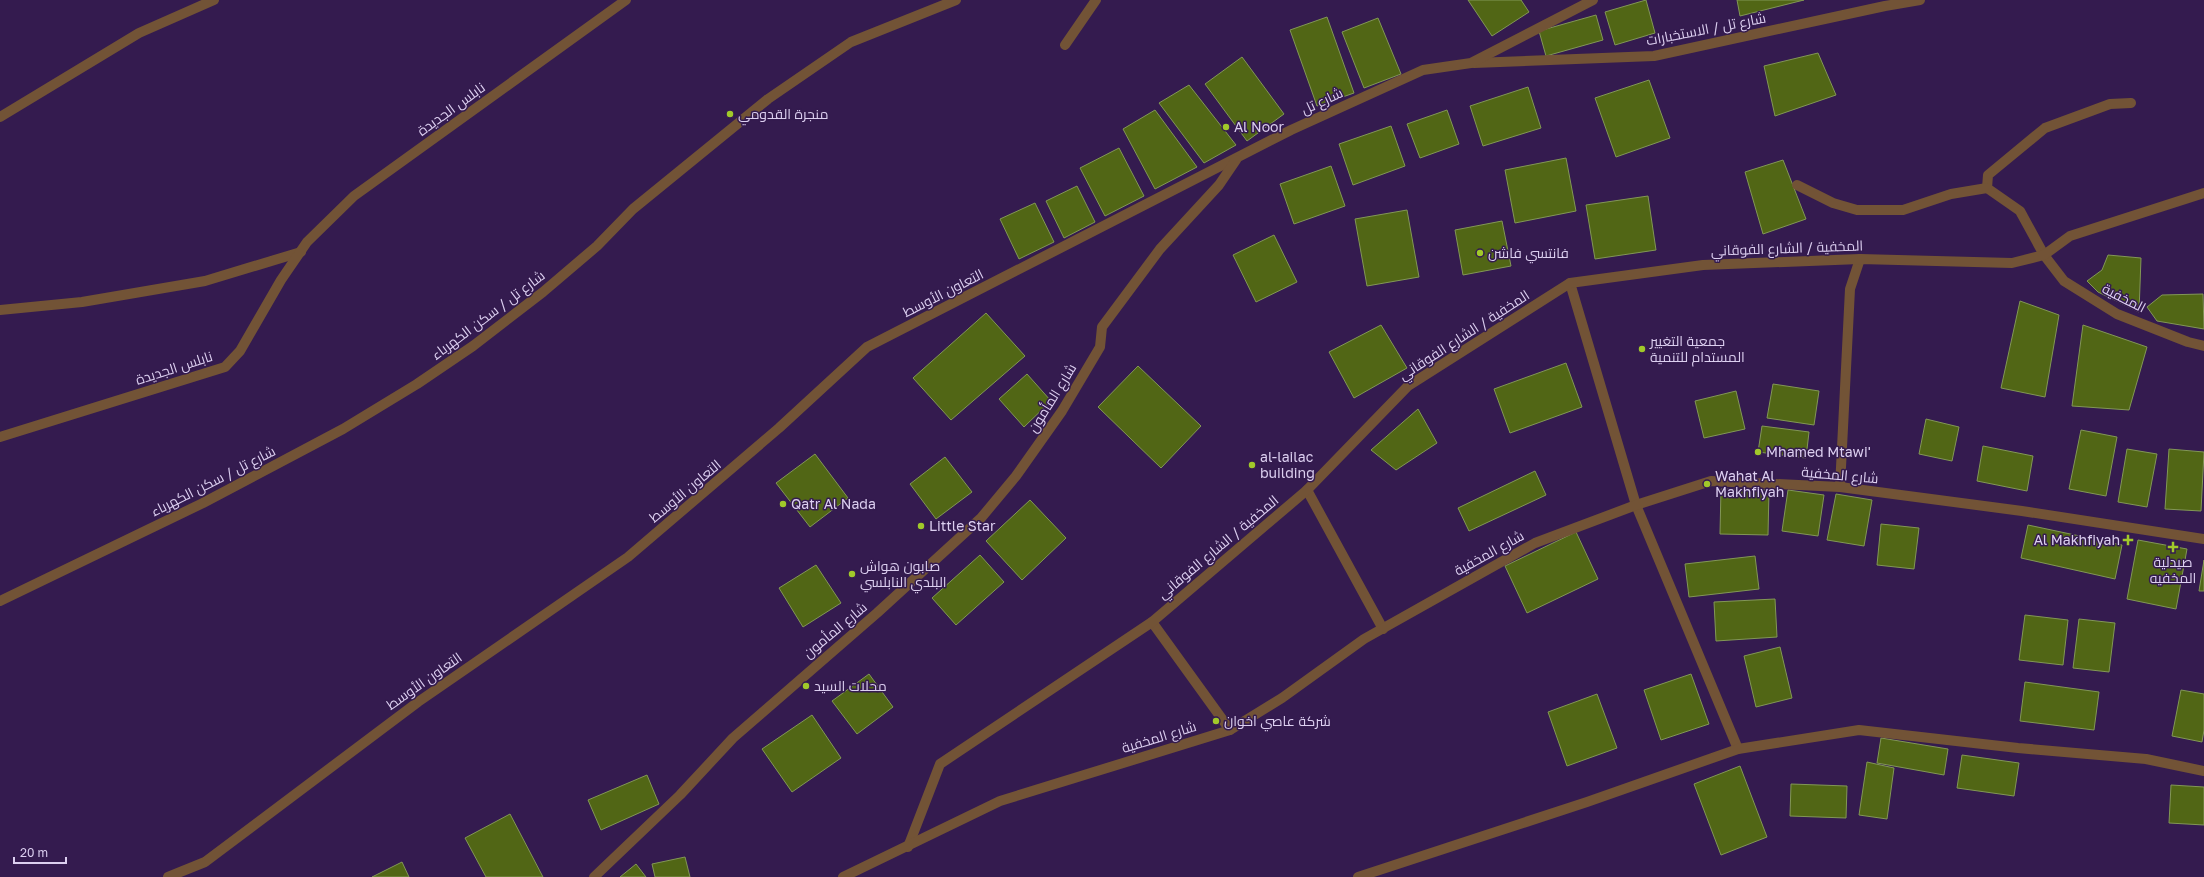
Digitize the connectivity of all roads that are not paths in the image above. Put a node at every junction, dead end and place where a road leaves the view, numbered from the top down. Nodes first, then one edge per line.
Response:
1 (214, 0) edge
2 (626, 0) edge
3 (956, 0) edge
4 (1096, 0) edge
5 (1593, 0) edge
6 (1920, 0) edge
7 (1065, 45) dead end
8 (1471, 63) junction
9 (2131, 103) dead end
10 (0, 117) edge
11 (1237, 159) junction
12 (1797, 185) dead end
13 (1987, 188) junction
14 (2204, 193) edge
15 (301, 252) junction
16 (2044, 255) junction
17 (1860, 260) junction
18 (1570, 284) junction
19 (0, 310) edge
20 (2204, 346) edge
21 (1100, 347) joint
22 (0, 437) edge
23 (1840, 487) junction
24 (1307, 490) junction
25 (1636, 505) junction
26 (2204, 539) edge
27 (0, 600) edge
28 (1152, 622) junction
29 (1383, 629) junction
30 (1230, 730) junction
31 (1738, 749) junction
32 (2204, 771) edge
33 (908, 847) junction
34 (168, 877) edge
35 (594, 877) edge
36 (843, 877) edge
37 (1358, 877) edge

1 - 10 street
2 - 15 street, نابلس الجديدة
3 - 27 street, شارع تل / سكن الكهرباء
4 - 7 street
5 - 8 street, شارع تل
6 - 8 street, شارع تل / الاستخبارات
8 - 11 street, شارع تل
9 - 13 street
11 - 21 street, شارع تل
11 - 34 street, التعاون الأوسط
12 - 13 street
13 - 16 street, المخفية
14 - 16 street, المخفية / الشارع الفوقاني
15 - 19 street
15 - 22 street, نابلس الجديدة
16 - 17 street, المخفية / الشارع الفوقاني
16 - 20 street, المخفية
17 - 18 street, المخفية / الشارع الفوقاني
17 - 23 street
18 - 24 street, المخفية / الشارع الفوقاني
18 - 25 street
21 - 35 street, شارع المأمون
23 - 25 street, شارع المخفية
23 - 26 street, شارع المخفية
24 - 28 street, المخفية / الشارع الفوقاني
24 - 29 street
25 - 29 street, شارع المخفية
25 - 31 street
28 - 30 street
28 - 33 street, المخفية / الشارع الفوقاني
29 - 30 street, شارع المخفية
30 - 33 street, شارع المخفية
31 - 32 street
31 - 37 street
33 - 36 street, شارع المخفية

